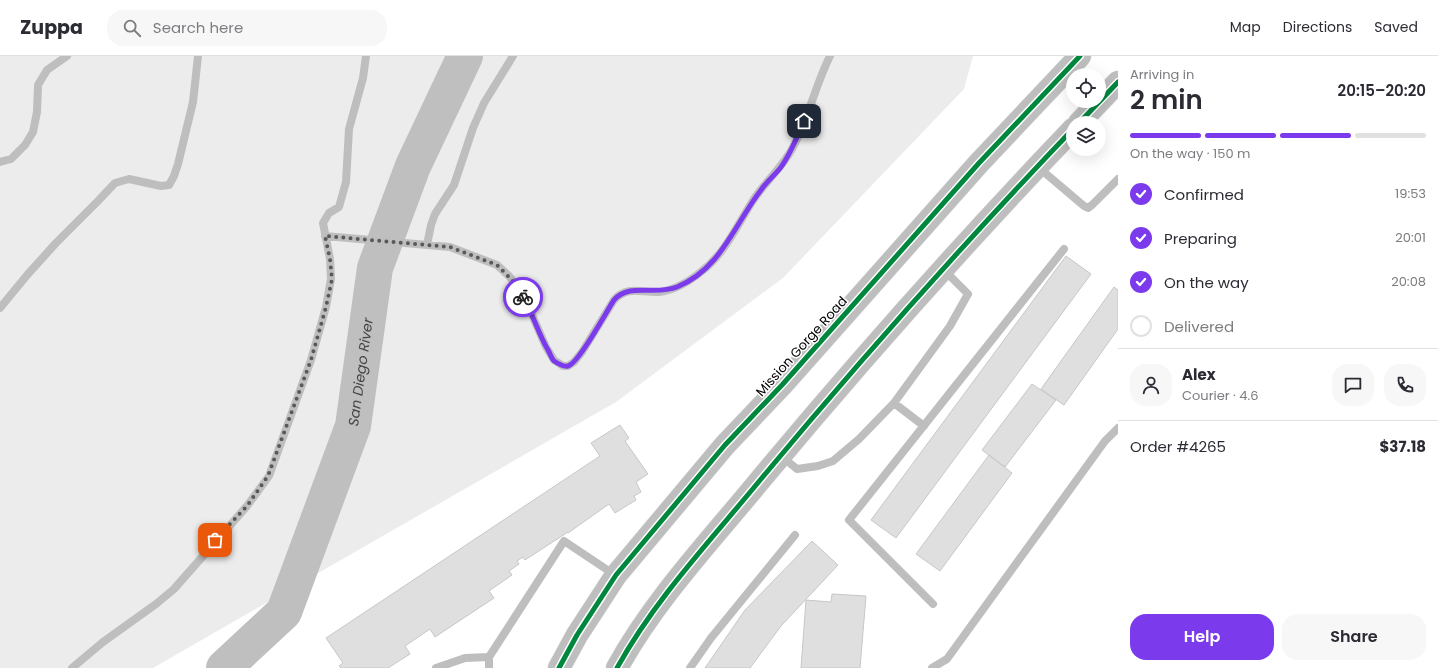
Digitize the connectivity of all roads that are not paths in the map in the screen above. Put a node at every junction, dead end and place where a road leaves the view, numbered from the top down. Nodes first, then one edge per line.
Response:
1 (67, 56) edge
2 (198, 56) edge
3 (366, 56) edge
4 (513, 56) edge
5 (830, 56) edge
6 (1080, 56) edge
7 (1118, 82) edge
8 (1086, 116) edge
9 (1066, 136) edge
10 (0, 162) edge
11 (1037, 166) junction
12 (1118, 179) edge
13 (325, 236) junction
14 (423, 245) junction
15 (1064, 249) dead end
16 (943, 270) junction
17 (0, 308) edge
18 (894, 403) junction
19 (924, 426) junction
20 (1118, 428) edge
21 (781, 456) junction
22 (795, 535) dead end
23 (616, 575) junction
24 (933, 604) dead end
25 (489, 657) junction
26 (72, 668) edge
27 (436, 668) edge
28 (489, 668) edge
29 (560, 668) edge
30 (617, 668) edge
31 (690, 668) edge
32 (932, 668) edge

1 - 10 lane
2 - 17 lane
3 - 13 lane
4 - 14 lane
5 - 14 lane
6 - 23 main road, Mission Gorge Road
7 - 8 main road
9 - 11 main road
11 - 12 lane
11 - 16 main road
13 - 14 lane
13 - 26 lane
15 - 19 lane
16 - 18 lane
16 - 21 main road
18 - 19 lane
18 - 21 lane
19 - 24 lane
20 - 32 lane
21 - 30 main road
22 - 31 lane
23 - 25 lane
23 - 29 main road, Mission Gorge Road
25 - 27 lane
25 - 28 lane

